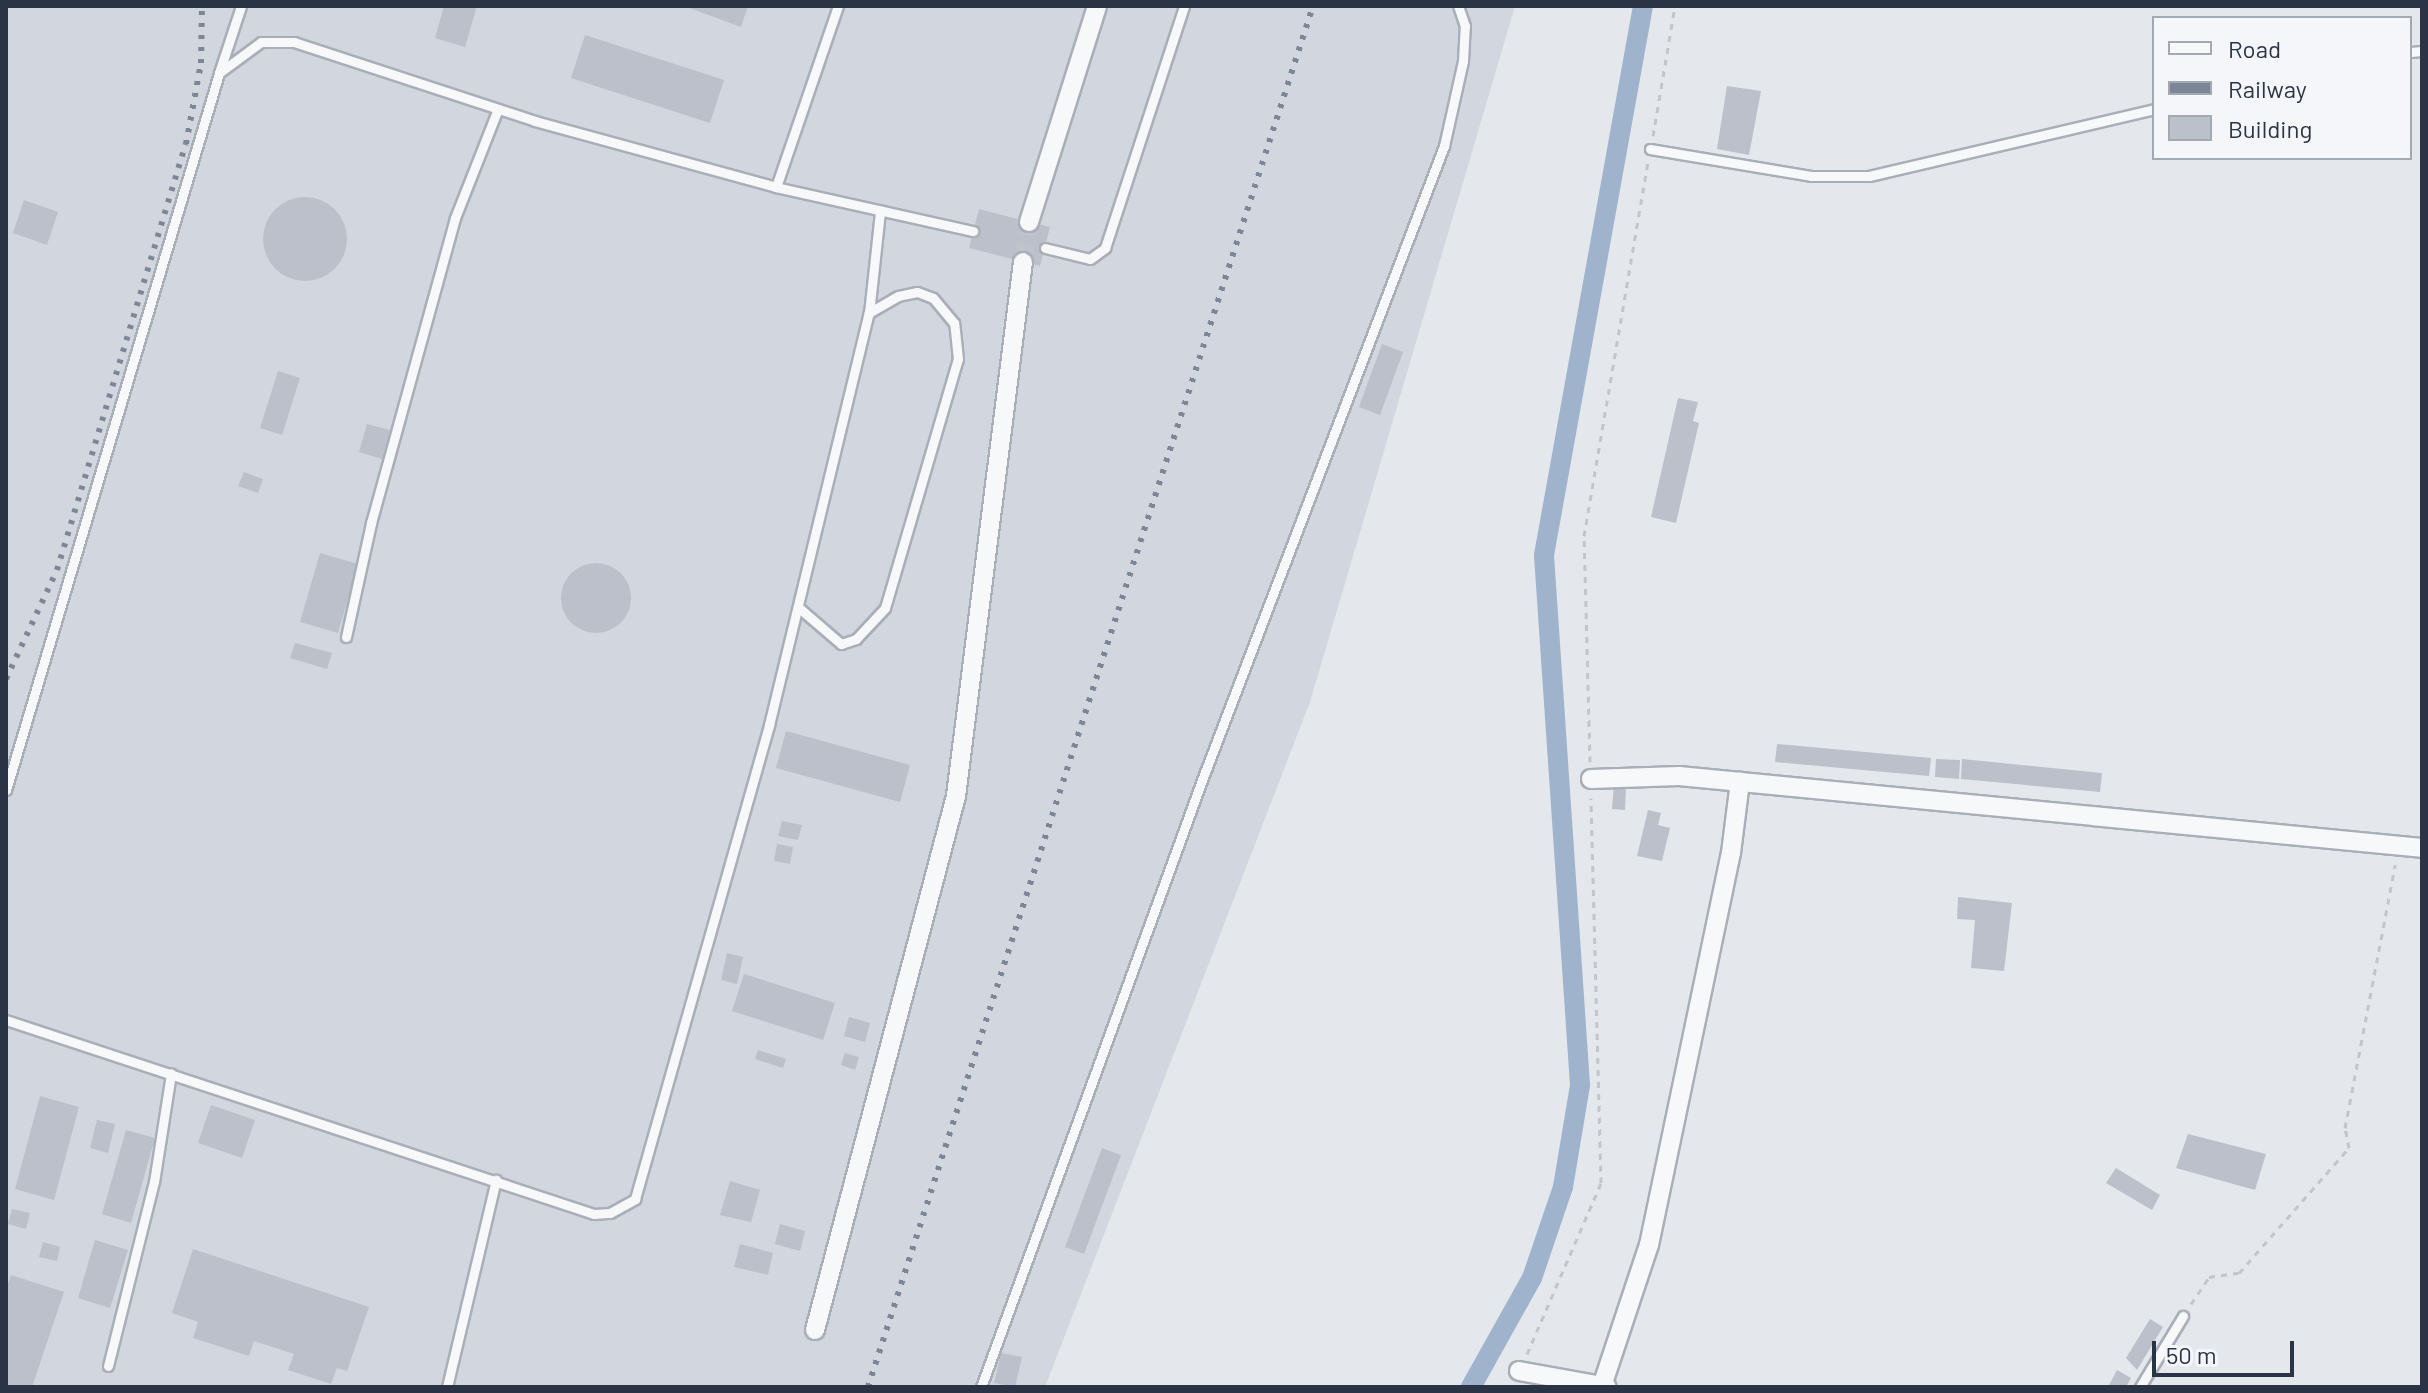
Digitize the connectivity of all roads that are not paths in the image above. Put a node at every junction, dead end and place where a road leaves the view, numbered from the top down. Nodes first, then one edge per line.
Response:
1 (241, 6) edge
2 (838, 6) edge
3 (1097, 6) edge
4 (1184, 6) edge
5 (1458, 6) edge
6 (219, 73) junction
7 (498, 109) junction
8 (2152, 109) edge
9 (1650, 149) road end
10 (776, 187) junction
11 (880, 211) junction
12 (1029, 222) tunnel mouth
13 (973, 231) dead end
14 (1045, 248) dead end
15 (1023, 262) tunnel mouth
16 (869, 313) junction
17 (798, 607) junction
18 (346, 637) dead end
19 (1591, 779) road end
20 (1740, 782) junction
21 (6, 790) edge
22 (2422, 848) edge
23 (6, 1020) edge
24 (171, 1073) junction
25 (496, 1180) junction
26 (2183, 1316) road end
27 (815, 1330) dead end
28 (108, 1366) dead end
29 (1519, 1371) road end
30 (1604, 1386) edge
31 (447, 1387) edge
32 (981, 1387) edge
33 (2140, 1387) edge

1 - 6 lane
2 - 10 lane
3 - 12 street
4 - 14 lane
5 - 32 lane
6 - 7 lane
6 - 21 lane
7 - 10 lane
7 - 18 lane
8 - 9 lane
10 - 11 lane
11 - 13 lane
11 - 16 lane
15 - 27 street
16 - 17 lane
16 - 17 lane
17 - 25 lane
19 - 20 street
20 - 22 street
20 - 30 street
23 - 24 lane
24 - 25 lane
24 - 28 lane
25 - 31 lane
26 - 33 lane
29 - 30 street

